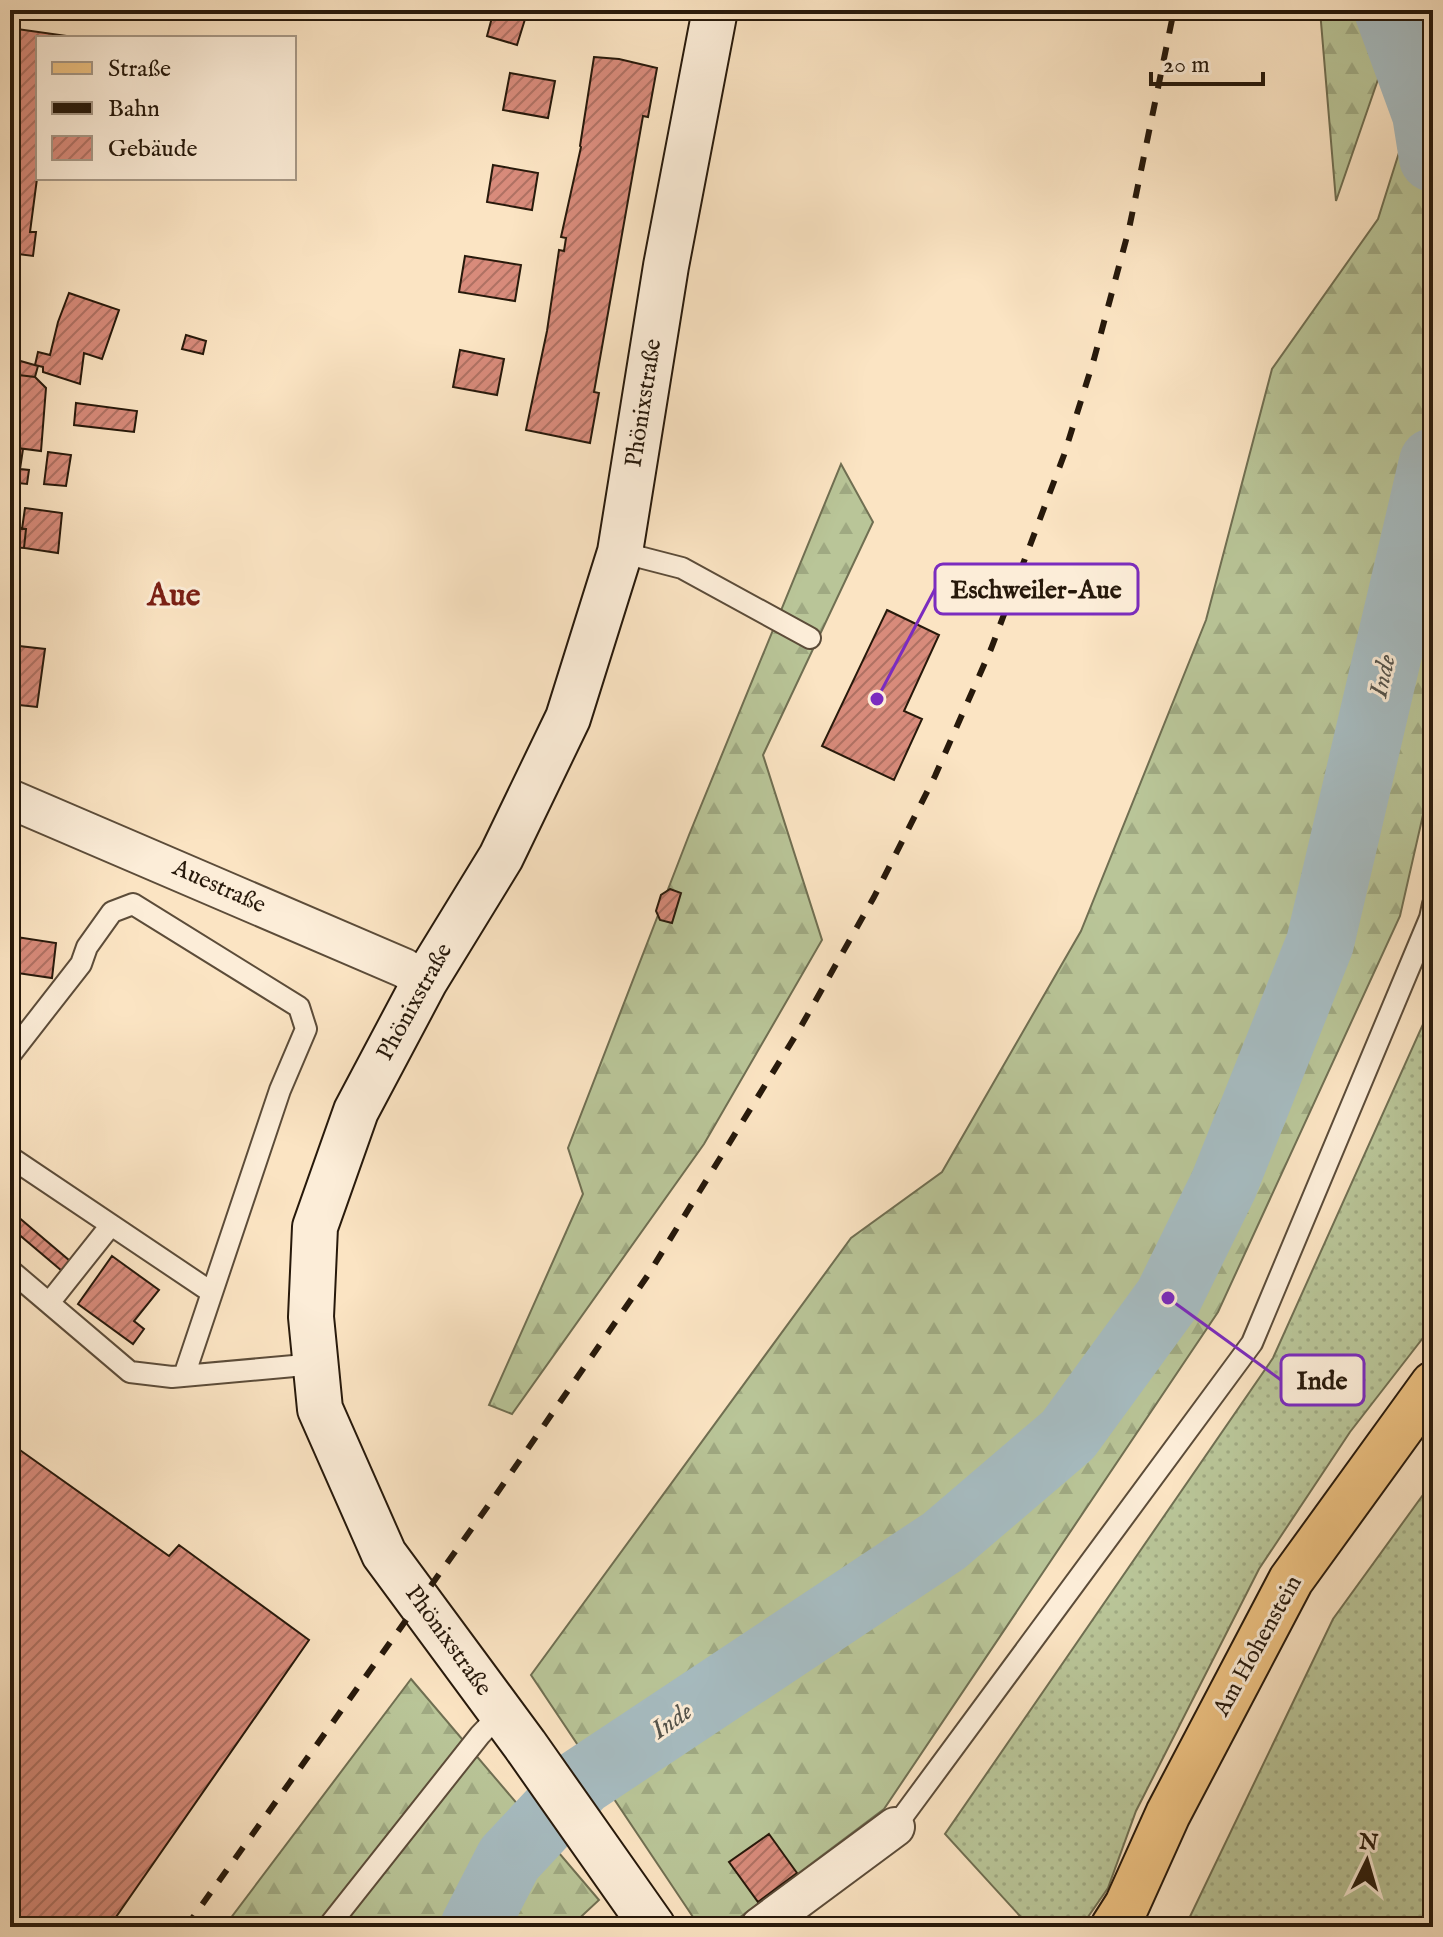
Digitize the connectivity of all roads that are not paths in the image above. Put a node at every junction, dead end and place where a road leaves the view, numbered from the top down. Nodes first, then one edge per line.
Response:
1 (715, 10) edge
2 (620, 552) junction
3 (810, 638) dead end
4 (10, 799) edge
5 (1433, 904) edge
6 (425, 981) junction
7 (10, 1055) edge
8 (10, 1157) edge
9 (111, 1225) junction
10 (10, 1270) edge
11 (211, 1292) junction
12 (49, 1303) junction
13 (316, 1364) junction
14 (184, 1376) junction
15 (1433, 1384) edge
16 (513, 1729) junction
17 (895, 1827) joint
18 (645, 1918) edge
19 (328, 1927) edge
20 (760, 1927) edge
21 (1113, 1927) edge

1 - 2 main road, Phönixstraße
2 - 3 lane
2 - 6 main road, Phönixstraße
4 - 6 street, Auestraße
5 - 17 lane
6 - 13 main road, Phönixstraße
7 - 11 lane
8 - 9 lane
9 - 11 lane
9 - 12 lane
10 - 12 lane
11 - 14 lane
12 - 14 lane
13 - 14 lane
13 - 16 main road, Phönixstraße
15 - 21 main road, Am Hohenstein
16 - 18 main road, Phönixstraße
16 - 19 lane
17 - 20 street

